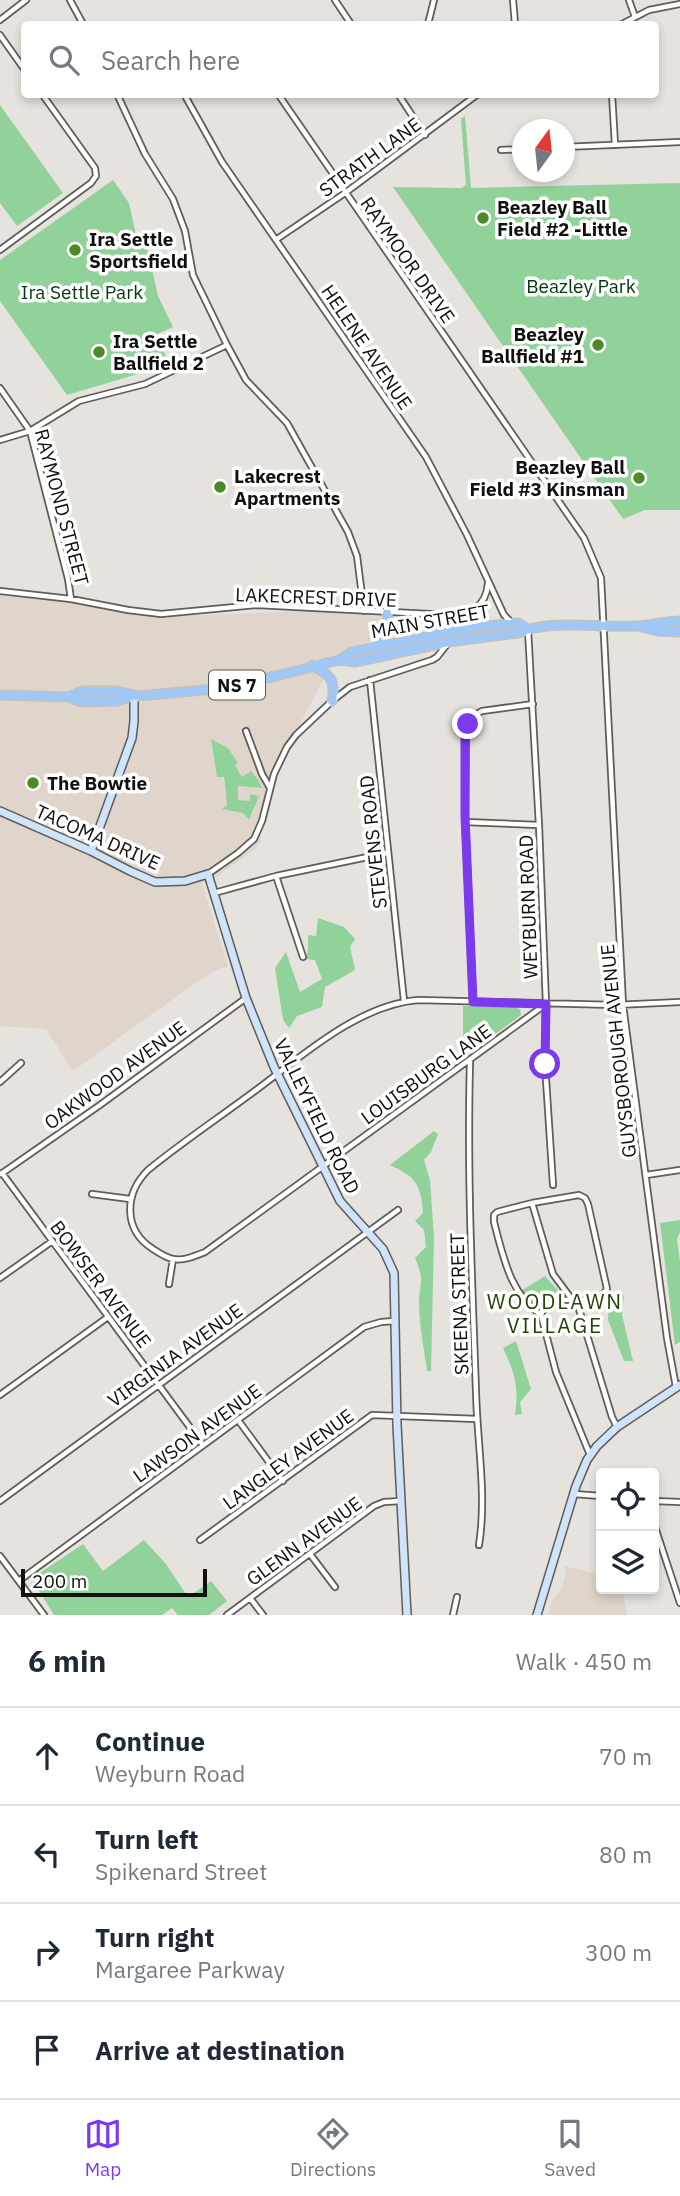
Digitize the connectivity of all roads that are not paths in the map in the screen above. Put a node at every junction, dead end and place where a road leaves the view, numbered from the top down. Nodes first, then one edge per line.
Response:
1 (26, 0) edge
2 (71, 0) edge
3 (335, 0) edge
4 (434, 0) edge
5 (513, 0) edge
6 (629, 0) edge
7 (680, 4) edge
8 (635, 17) junction
9 (0, 20) edge
10 (82, 21) edge
11 (349, 21) edge
12 (429, 21) edge
13 (515, 21) edge
14 (628, 21) edge
15 (0, 35) edge
16 (21, 65) edge
17 (45, 98) edge
18 (119, 98) edge
19 (186, 98) edge
20 (281, 98) edge
21 (401, 98) edge
22 (473, 98) edge
23 (612, 98) edge
24 (425, 135) junction
25 (680, 142) edge
26 (615, 145) junction
27 (575, 147) edge
28 (501, 150) dead end
29 (512, 150) edge
30 (345, 193) junction
31 (277, 239) junction
32 (0, 250) edge
33 (227, 345) junction
34 (0, 388) edge
35 (30, 431) junction
36 (0, 440) edge
37 (488, 582) junction
38 (0, 591) edge
39 (71, 599) junction
40 (364, 611) junction
41 (387, 613) junction
42 (680, 621) edge
43 (512, 623) junction
44 (604, 626) junction
45 (639, 626) junction
46 (528, 629) junction
47 (680, 632) edge
48 (448, 642) junction
49 (375, 647) junction
50 (339, 660) junction
51 (312, 665) junction
52 (370, 680) junction
53 (0, 695) edge
54 (134, 695) junction
55 (332, 701) junction
56 (533, 704) junction
57 (246, 731) dead end
58 (270, 788) junction
59 (0, 811) edge
60 (465, 822) junction
61 (539, 825) junction
62 (91, 851) junction
63 (387, 853) junction
64 (208, 874) junction
65 (276, 876) junction
66 (213, 893) junction
67 (303, 957) dead end
68 (246, 998) junction
69 (404, 1001) junction
70 (473, 1002) junction
71 (680, 1002) edge
72 (546, 1004) junction
73 (623, 1005) junction
74 (470, 1061) junction
75 (22, 1063) dead end
76 (278, 1074) junction
77 (0, 1082) edge
78 (322, 1167) junction
79 (680, 1170) edge
80 (1, 1174) edge
81 (646, 1175) junction
82 (553, 1185) dead end
83 (92, 1194) dead end
84 (130, 1199) junction
85 (532, 1203) junction
86 (398, 1210) dead end
87 (367, 1232) junction
88 (51, 1242) junction
89 (173, 1259) junction
90 (0, 1278) edge
91 (169, 1283) dead end
92 (574, 1301) junction
93 (541, 1315) junction
94 (108, 1317) junction
95 (396, 1321) junction
96 (159, 1384) junction
97 (678, 1386) edge
98 (0, 1395) edge
99 (397, 1416) junction
100 (477, 1419) junction
101 (238, 1420) junction
102 (617, 1427) junction
103 (203, 1445) junction
104 (590, 1455) junction
105 (283, 1481) junction
106 (573, 1494) junction
107 (596, 1496) edge
108 (0, 1501) edge
109 (402, 1501) junction
110 (659, 1501) edge
111 (680, 1502) edge
112 (656, 1531) edge
113 (200, 1540) dead end
114 (479, 1545) dead end
115 (310, 1553) junction
116 (0, 1556) edge
117 (20, 1580) junction
118 (335, 1587) dead end
119 (457, 1597) dead end
120 (250, 1598) junction
121 (680, 1603) edge
122 (44, 1615) edge
123 (227, 1615) edge
124 (263, 1615) edge
125 (407, 1615) edge
126 (453, 1615) edge
127 (537, 1615) edge

1 - 9 street
2 - 10 street
3 - 11 street
4 - 12 street
5 - 13 street
6 - 8 street
7 - 8 street
8 - 14 street
15 - 16 street
17 - 32 street
18 - 33 street
19 - 31 street, HELENE AVENUE
20 - 30 street, RAYMOOR DRIVE
21 - 24 street
22 - 24 street, STRATH LANE
23 - 26 street
24 - 30 street, STRATH LANE
25 - 26 street
26 - 27 street
28 - 29 street
30 - 31 street, STRATH LANE
30 - 44 street, RAYMOOR DRIVE
31 - 37 street, HELENE AVENUE
33 - 35 street
33 - 40 street
34 - 35 street, RAYMOND STREET
35 - 36 street
35 - 39 street, RAYMOND STREET
37 - 41 street, LAKECREST DRIVE
37 - 43 street, HELENE AVENUE
38 - 39 street, LAKECREST DRIVE
39 - 40 street, LAKECREST DRIVE
40 - 41 street, LAKECREST DRIVE
41 - 49 main road
42 - 45 main road, MAIN STREET / NS 7
43 - 46 main road, MAIN STREET / NS 7
43 - 49 main road, MAIN STREET / NS 7
44 - 45 main road, MAIN STREET / NS 7
44 - 46 main road, MAIN STREET / NS 7
44 - 73 street, GUYSBOROUGH AVENUE
45 - 47 main road, MAIN STREET / NS 7
46 - 48 main road, MAIN STREET / NS 7
46 - 56 street, WEYBURN ROAD
48 - 50 main road, MAIN STREET / NS 7
48 - 52 street, TACOMA DRIVE
49 - 50 main road, MAIN STREET / NS 7
50 - 51 main road, MAIN STREET / NS 7
51 - 54 main road, MAIN STREET / NS 7
51 - 55 main road
52 - 55 street, TACOMA DRIVE
52 - 63 street, STEVENS ROAD
53 - 54 main road, MAIN STREET / NS 7
54 - 62 street
55 - 58 street, TACOMA DRIVE
56 - 60 street
56 - 61 street, WEYBURN ROAD
57 - 58 street
58 - 64 street, TACOMA DRIVE
59 - 62 street, TACOMA DRIVE
60 - 61 street
60 - 70 street
61 - 72 street, WEYBURN ROAD
62 - 64 street, TACOMA DRIVE
63 - 65 street
63 - 69 street, STEVENS ROAD
64 - 66 street, VALLEYFIELD ROAD
65 - 66 street
65 - 67 street
66 - 68 street, VALLEYFIELD ROAD
68 - 76 street, VALLEYFIELD ROAD
68 - 80 street, OAKWOOD AVENUE
69 - 70 street
69 - 76 street
70 - 72 street
71 - 73 street
72 - 73 street
72 - 74 street, LOUISBURG LANE
72 - 82 street, WEYBURN ROAD
73 - 81 street, GUYSBOROUGH AVENUE
74 - 78 street, LOUISBURG LANE
74 - 100 street, SKEENA STREET
75 - 77 street
76 - 78 street, VALLEYFIELD ROAD
76 - 84 street
78 - 87 street, VALLEYFIELD ROAD
78 - 89 street, LOUISBURG LANE
79 - 81 street
80 - 88 street, BOWSER AVENUE
81 - 97 street, GUYSBOROUGH AVENUE
83 - 84 street
84 - 89 street
85 - 92 street
85 - 92 street
85 - 93 street
86 - 87 street, VIRGINIA AVENUE
87 - 95 street, VALLEYFIELD ROAD
87 - 96 street, VIRGINIA AVENUE
88 - 90 street
88 - 94 street, BOWSER AVENUE
89 - 91 street
92 - 93 street
92 - 102 street
93 - 104 street
94 - 96 street, BOWSER AVENUE
94 - 98 street
95 - 99 street, VALLEYFIELD ROAD
95 - 101 street, LAWSON AVENUE
96 - 103 street, BOWSER AVENUE
96 - 108 street, VIRGINIA AVENUE
97 - 102 street
99 - 100 street, LANGLEY AVENUE
99 - 105 street, LANGLEY AVENUE
99 - 109 street, VALLEYFIELD ROAD
100 - 114 street, SKEENA STREET
101 - 103 street, LAWSON AVENUE
101 - 105 street
102 - 104 street
103 - 117 street, LAWSON AVENUE
104 - 106 street
105 - 113 street, LANGLEY AVENUE
106 - 107 street
106 - 127 street
109 - 115 street, GLENN AVENUE
109 - 125 street, VALLEYFIELD ROAD
110 - 111 street
112 - 121 street
115 - 118 street
115 - 120 street, GLENN AVENUE
116 - 117 street
117 - 122 street
119 - 126 street
120 - 123 street, GLENN AVENUE
120 - 124 street

